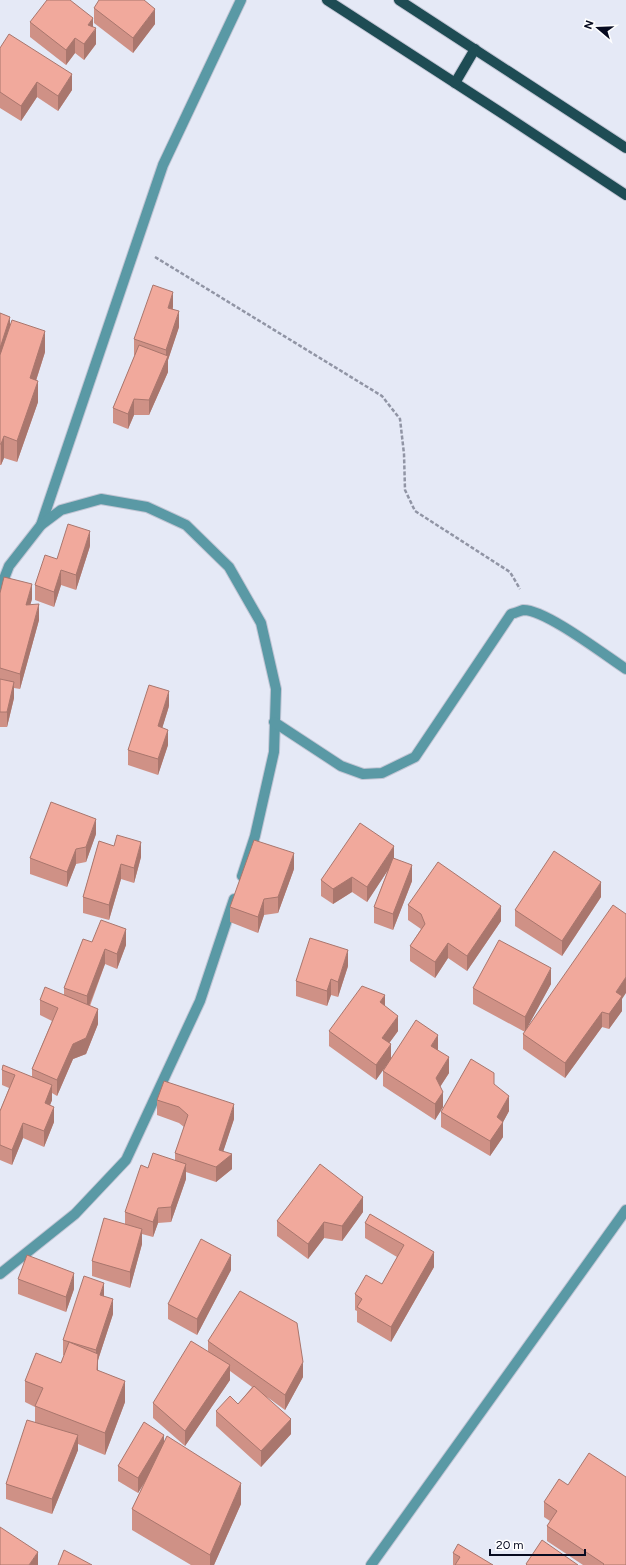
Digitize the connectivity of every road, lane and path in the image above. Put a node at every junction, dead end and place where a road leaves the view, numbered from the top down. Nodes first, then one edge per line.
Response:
1 (241, 0) edge
2 (327, 0) edge
3 (399, 0) edge
4 (475, 49) junction
5 (455, 83) junction
6 (626, 148) edge
7 (626, 195) edge
8 (135, 245) junction
9 (41, 525) junction
10 (0, 589) edge
11 (524, 610) junction
12 (626, 669) edge
13 (274, 722) junction
14 (626, 1210) edge
15 (0, 1274) edge
16 (371, 1565) edge

1 - 8 street
2 - 5 main road
3 - 4 main road
4 - 5 main road
4 - 6 main road
5 - 7 main road
8 - 9 street
8 - 11 path
9 - 10 street
9 - 13 street
11 - 12 street
11 - 13 street
13 - 15 street
14 - 16 street

